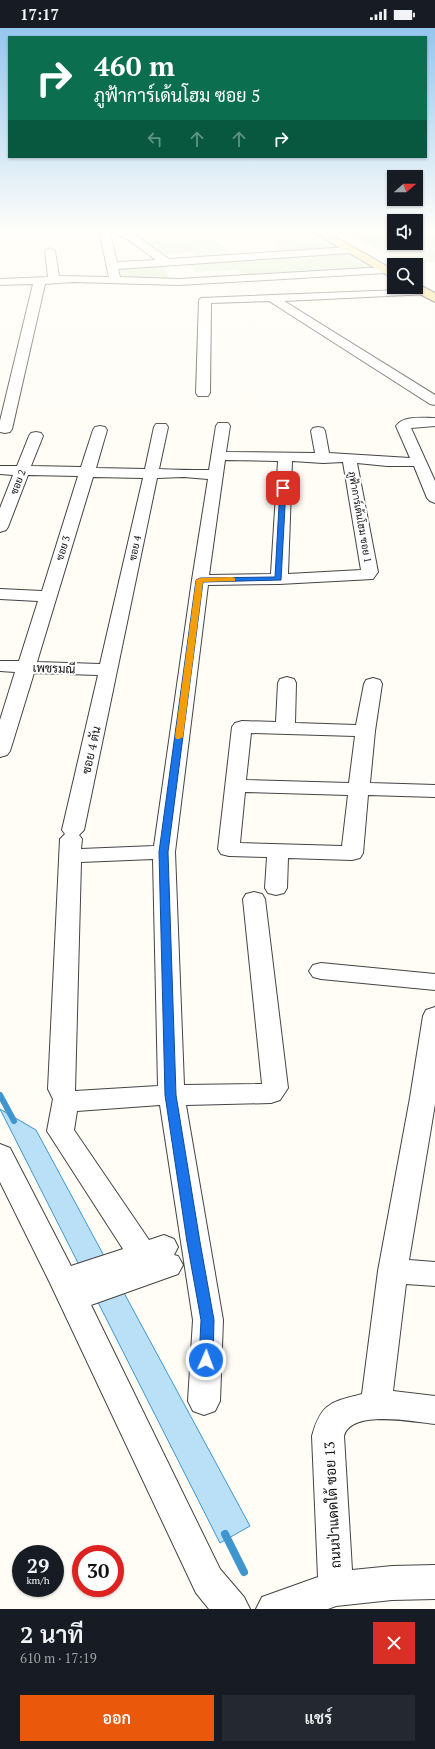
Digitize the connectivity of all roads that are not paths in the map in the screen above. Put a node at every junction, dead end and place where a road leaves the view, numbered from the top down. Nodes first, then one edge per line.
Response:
1 (34, 304) edge
2 (205, 304) edge
3 (281, 304) edge
4 (202, 393) dead end
5 (435, 401) edge
6 (435, 422) edge
7 (161, 426) dead end
8 (223, 426) dead end
9 (5, 428) dead end
10 (100, 430) dead end
11 (318, 431) dead end
12 (36, 436) dead end
13 (219, 456) junction
14 (285, 458) junction
15 (349, 458) junction
16 (323, 459) junction
17 (417, 459) junction
18 (0, 470) edge
19 (22, 470) junction
20 (87, 472) junction
21 (151, 473) junction
22 (216, 474) junction
23 (435, 498) edge
24 (0, 527) edge
25 (279, 579) junction
26 (200, 580) junction
27 (0, 594) edge
28 (48, 596) junction
29 (0, 666) edge
30 (26, 667) junction
31 (109, 670) junction
32 (287, 683) dead end
33 (373, 684) dead end
34 (5, 717) edge
35 (285, 728) junction
36 (365, 731) junction
37 (0, 751) edge
38 (236, 786) junction
39 (358, 789) junction
40 (435, 791) edge
41 (72, 842) junction
42 (278, 851) junction
43 (164, 852) junction
44 (276, 888) dead end
45 (254, 899) dead end
46 (321, 971) dead end
47 (435, 982) edge
48 (435, 1016) edge
49 (171, 1095) junction
50 (66, 1098) junction
51 (0, 1155) edge
52 (196, 1250) junction
53 (147, 1260) junction
54 (393, 1271) junction
55 (435, 1274) edge
56 (77, 1287) junction
57 (204, 1401) dead end
58 (376, 1404) junction
59 (435, 1410) edge
60 (435, 1582) edge
61 (336, 1589) junction
62 (232, 1609) edge
63 (274, 1609) edge

1 - 9 street
2 - 4 street
3 - 5 street
6 - 17 street
7 - 21 street, ซอย 4
8 - 13 street
10 - 20 street, ซอย 3
11 - 16 street
12 - 19 street, ซอย 2
13 - 14 street
13 - 22 street
14 - 16 street
14 - 25 street
15 - 16 street
15 - 17 street
15 - 25 street, ภูฟ้าการ์เด้นโฮม ซอย 1
17 - 23 street
18 - 19 street
19 - 20 street
19 - 24 street, ซอย 2
20 - 21 street
20 - 28 street, ซอย 3
21 - 22 street
21 - 31 street, ซอย 4
22 - 26 street
25 - 26 street
26 - 43 street
27 - 28 street
28 - 30 street, ซอย 3
29 - 30 street, เพชรมณี
30 - 31 street, เพชรมณี
30 - 34 street, ซอย 3
31 - 41 street, ซอย 4 ตัน
32 - 35 street
33 - 36 street
34 - 37 street, ซอย 3
35 - 36 street
35 - 38 street
36 - 39 street
38 - 39 street
38 - 42 street
39 - 40 street
39 - 42 street
41 - 43 street
41 - 50 street, ซอย 4 ตัน
42 - 44 street
43 - 49 street
45 - 49 street
46 - 47 street
48 - 54 street
49 - 50 street
49 - 52 street
50 - 53 street
51 - 56 street
52 - 53 street
52 - 57 street
53 - 56 street
54 - 55 street
54 - 58 street
56 - 62 street
58 - 59 street
58 - 61 street, ถนนป่าแดดใต้ ซอย 13
60 - 61 street
61 - 63 street

